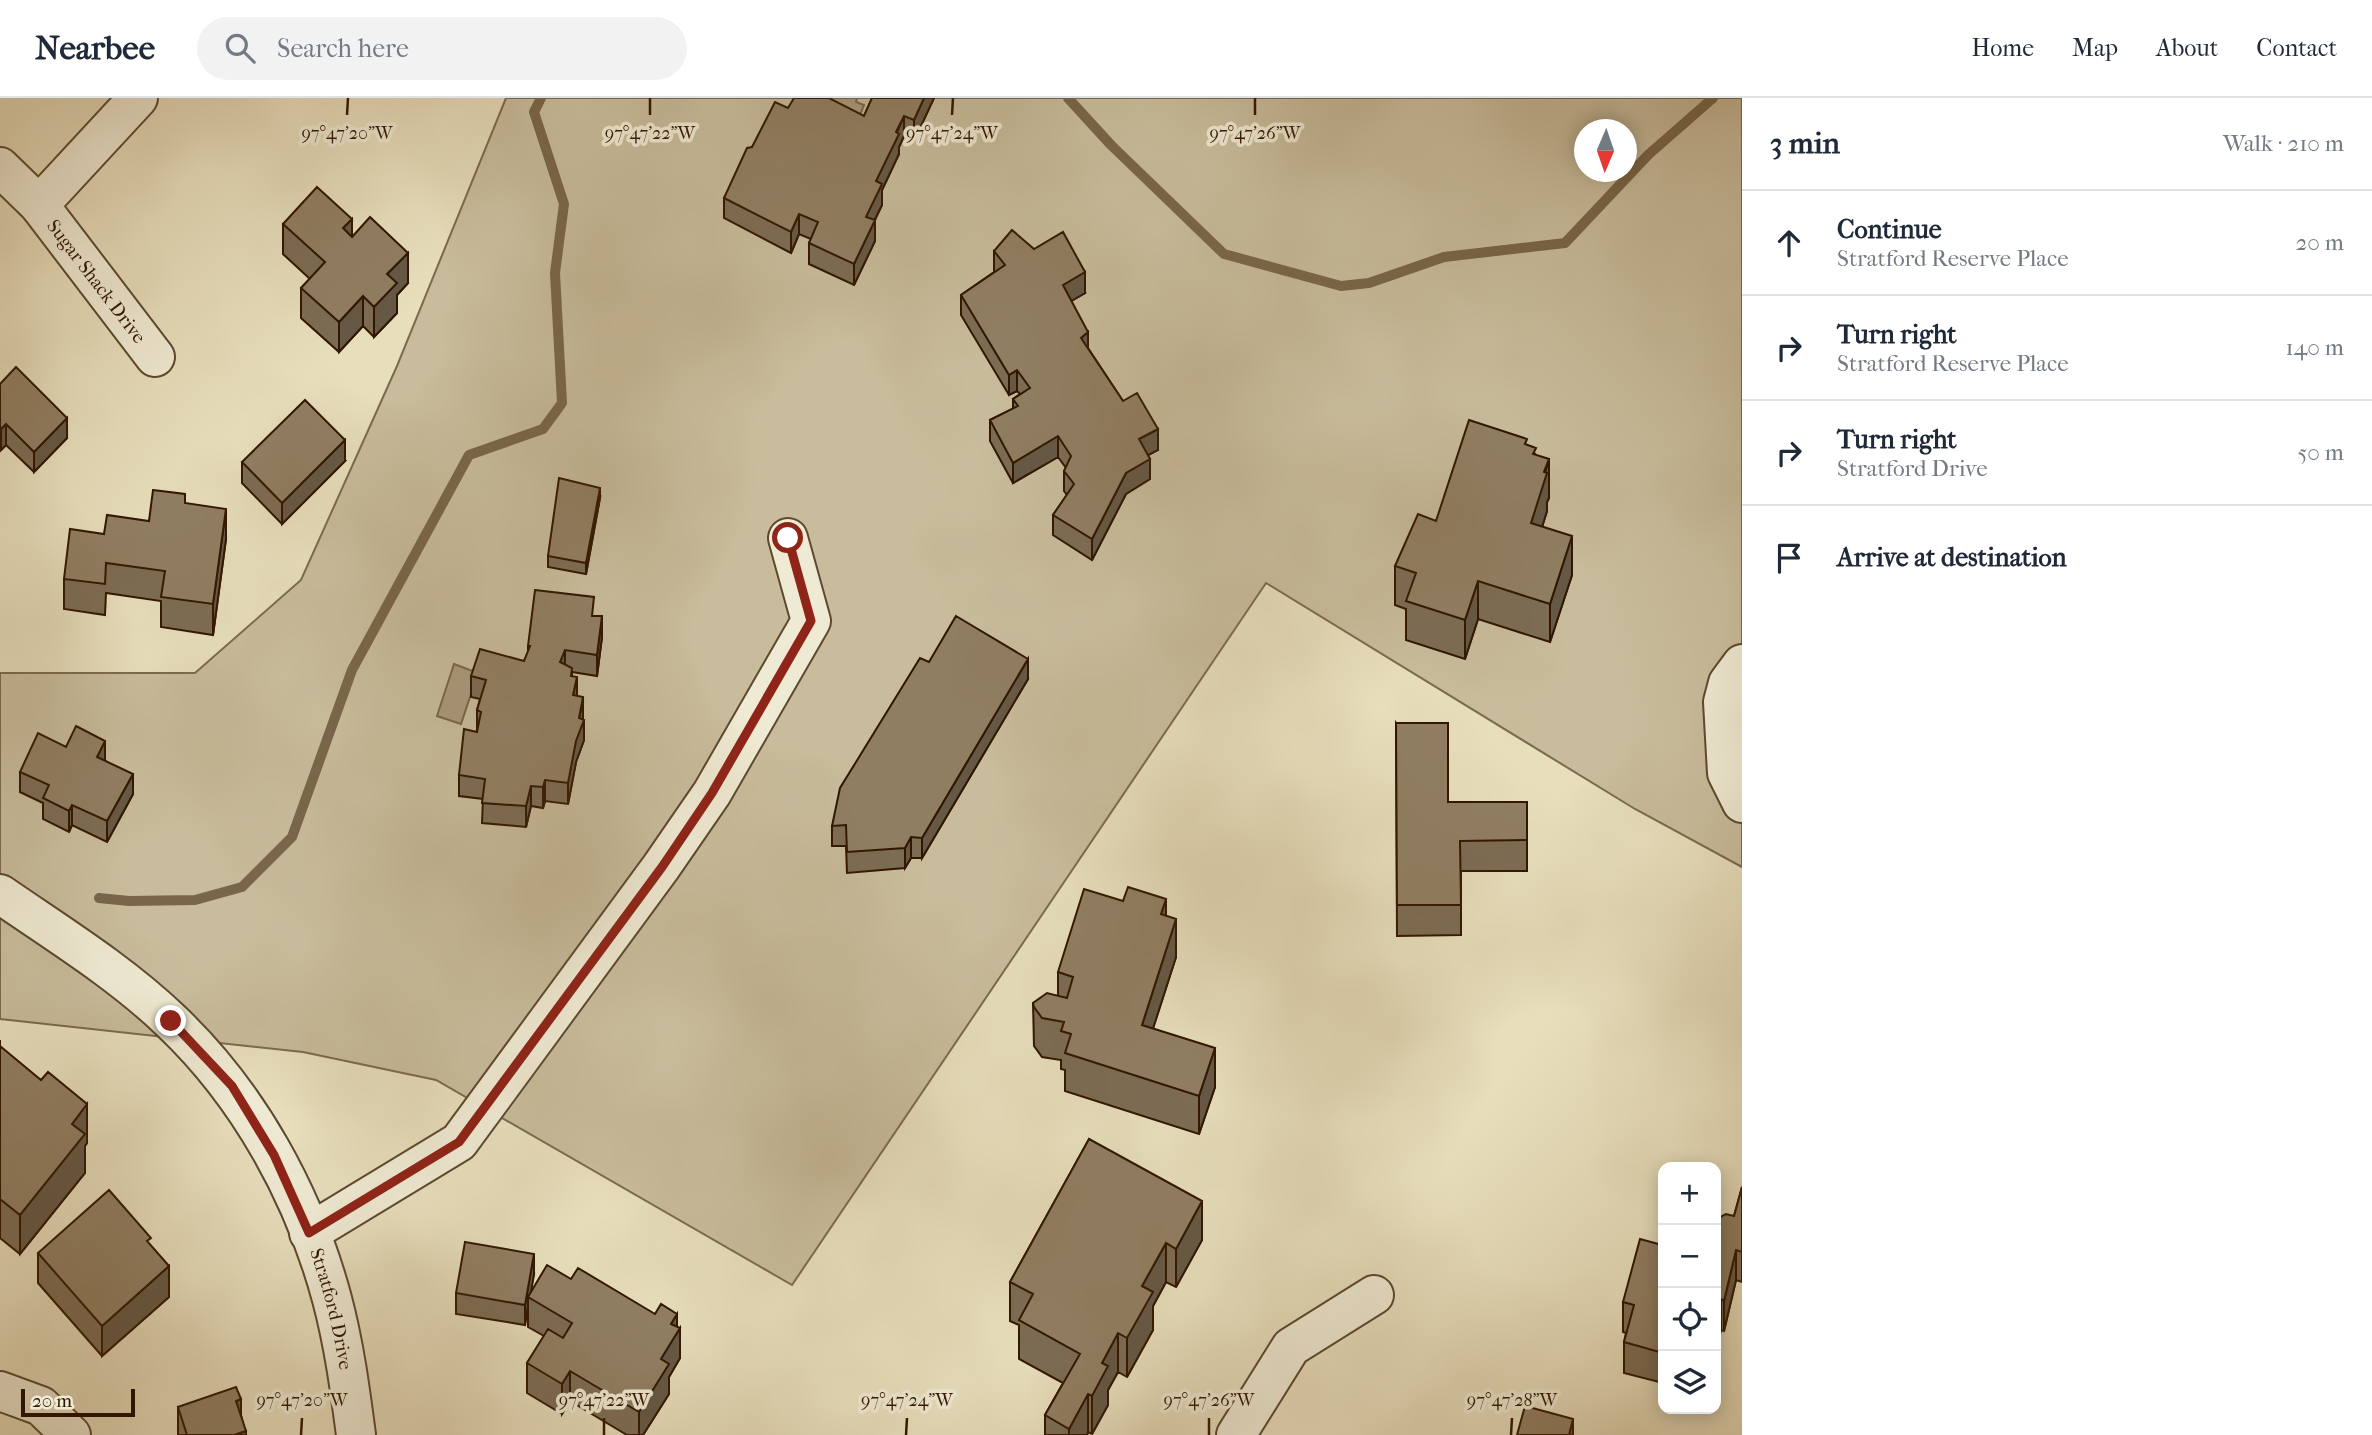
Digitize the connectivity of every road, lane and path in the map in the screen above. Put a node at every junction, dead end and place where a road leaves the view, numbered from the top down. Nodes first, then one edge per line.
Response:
1 (138, 98) edge
2 (0, 167) edge
3 (39, 205) junction
4 (155, 357) dead end
5 (788, 538) dead end
6 (1742, 664) edge
7 (1742, 803) edge
8 (0, 894) edge
9 (309, 1233) junction
10 (1374, 1296) dead end
11 (0, 1391) edge
12 (71, 1435) edge
13 (356, 1435) edge
14 (1236, 1435) edge

1 - 3 street, Sugar Shack Drive
2 - 3 street, Sugar Shack Drive
3 - 4 street, Sugar Shack Drive
5 - 9 street
6 - 7 street
8 - 9 street, Stratford Drive
9 - 13 street, Stratford Drive
10 - 14 street
11 - 12 street

